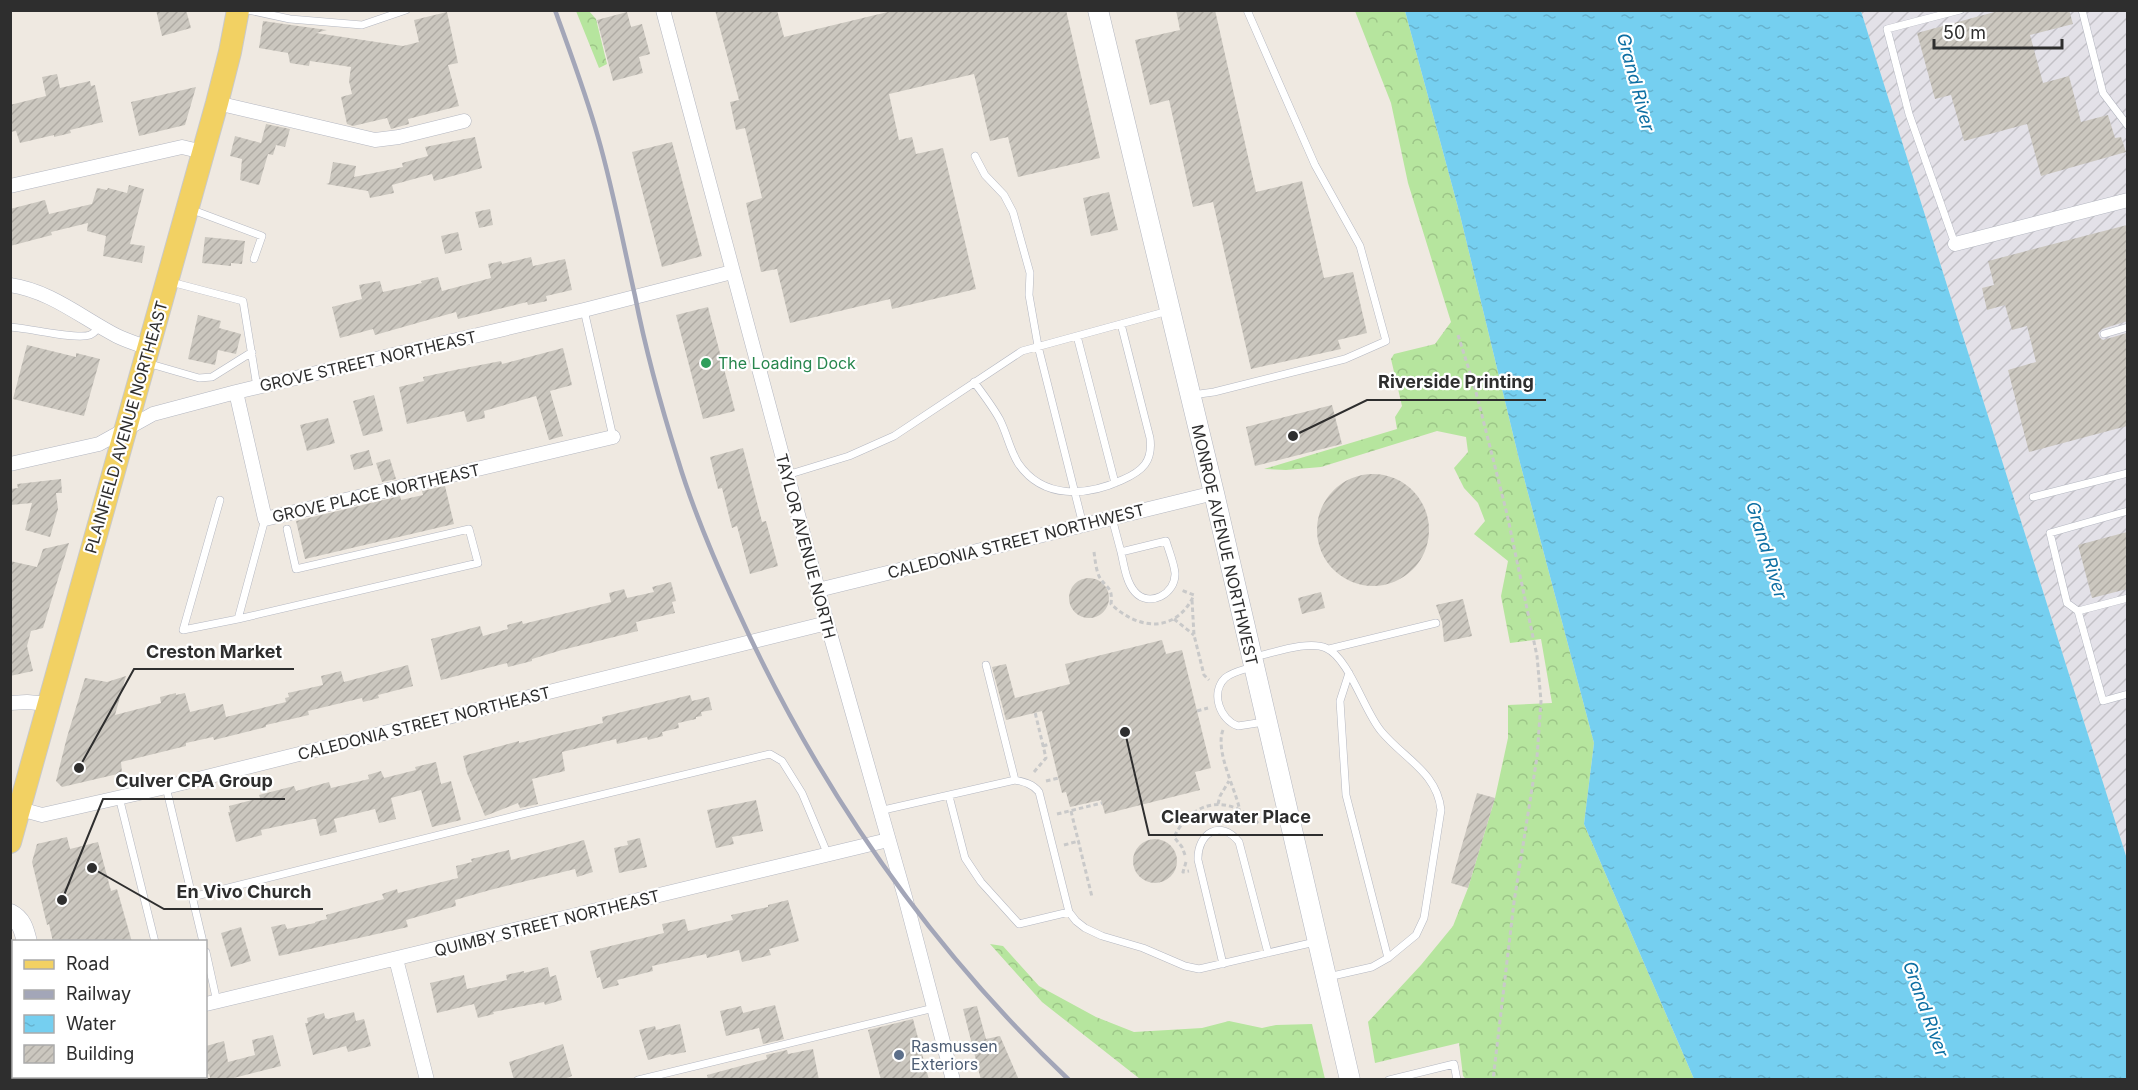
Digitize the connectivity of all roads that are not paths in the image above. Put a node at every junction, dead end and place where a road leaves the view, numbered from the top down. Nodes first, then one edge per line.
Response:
1 (238, 10) edge
2 (248, 10) edge
3 (406, 10) edge
4 (663, 10) edge
5 (1098, 10) edge
6 (1247, 10) edge
7 (1960, 10) edge
8 (2082, 10) edge
9 (217, 104) junction
10 (464, 121) dead end
11 (2127, 126) edge
12 (203, 152) junction
13 (975, 156) dead end
14 (10, 186) edge
15 (2127, 200) edge
16 (187, 208) junction
17 (1955, 244) joint
18 (254, 259) dead end
19 (732, 272) junction
20 (167, 281) junction
21 (10, 285) edge
22 (584, 310) junction
23 (1170, 310) junction
24 (1121, 324) junction
25 (100, 326) junction
26 (10, 327) edge
27 (2127, 327) edge
28 (2104, 334) dead end
29 (1077, 336) junction
30 (1038, 346) junction
31 (252, 352) junction
32 (146, 355) junction
33 (974, 382) junction
34 (257, 387) junction
35 (236, 392) junction
36 (1190, 395) junction
37 (126, 429) junction
38 (613, 437) joint
39 (10, 464) edge
40 (2127, 473) edge
41 (787, 475) junction
42 (1116, 483) junction
43 (1074, 493) junction
44 (1214, 493) junction
45 (2033, 497) dead end
46 (220, 500) dead end
47 (2127, 511) edge
48 (1112, 518) junction
49 (265, 519) junction
50 (1083, 525) junction
51 (286, 529) dead end
52 (1121, 552) junction
53 (818, 590) junction
54 (2127, 598) edge
55 (2078, 611) junction
56 (238, 619) junction
57 (827, 623) junction
58 (1436, 623) dead end
59 (1329, 649) junction
60 (1253, 662) junction
61 (986, 665) dead end
62 (1349, 673) junction
63 (2127, 694) edge
64 (10, 703) edge
65 (49, 704) junction
66 (1266, 721) junction
67 (1015, 780) junction
68 (166, 786) junction
69 (949, 796) junction
70 (119, 797) junction
71 (20, 808) junction
72 (879, 811) junction
73 (888, 840) junction
74 (10, 842) edge
75 (828, 855) junction
76 (192, 897) junction
77 (1069, 912) junction
78 (10, 914) edge
79 (26, 940) edge
80 (155, 940) edge
81 (203, 940) edge
82 (1318, 942) junction
83 (1268, 953) junction
84 (1388, 958) junction
85 (396, 959) junction
86 (207, 962) edge
87 (1223, 964) junction
88 (1326, 978) junction
89 (211, 1003) edge
90 (934, 1008) junction
91 (427, 1080) edge
92 (638, 1080) edge
93 (953, 1080) edge
94 (1350, 1080) edge
95 (1389, 1080) edge
96 (1457, 1080) edge

1 - 9 main road, PLAINFIELD AVENUE NORTHEAST
2 - 3 lane
4 - 19 street, TAYLOR AVENUE NORTH
5 - 23 main road, MONROE AVENUE NORTHWEST
6 - 36 lane
7 - 17 lane
8 - 11 lane
9 - 10 street
9 - 12 main road, PLAINFIELD AVENUE NORTHEAST
12 - 14 street
12 - 16 main road, PLAINFIELD AVENUE NORTHEAST
13 - 30 lane
15 - 17 street
16 - 18 lane
16 - 20 main road, PLAINFIELD AVENUE NORTHEAST
19 - 22 street, GROVE STREET NORTHEAST
19 - 41 street, TAYLOR AVENUE NORTH
20 - 31 lane
20 - 32 main road, PLAINFIELD AVENUE NORTHEAST
21 - 25 street
22 - 34 street, GROVE STREET NORTHEAST
22 - 38 lane
23 - 24 lane
23 - 36 main road, MONROE AVENUE NORTHWEST
24 - 29 lane
24 - 42 lane
25 - 26 lane
25 - 32 street
27 - 28 lane
29 - 30 lane
29 - 42 lane
30 - 33 lane
30 - 43 lane
31 - 32 lane
31 - 34 lane
32 - 37 main road, PLAINFIELD AVENUE NORTHEAST
33 - 41 lane
33 - 43 lane
34 - 35 street, GROVE STREET NORTHEAST
35 - 37 street, GROVE STREET NORTHEAST
35 - 49 street, GROVE PLACE NORTHEAST
36 - 44 main road, MONROE AVENUE NORTHWEST
37 - 39 street, GROVE STREET NORTHEAST
37 - 65 main road, PLAINFIELD AVENUE NORTHEAST
38 - 49 street, GROVE PLACE NORTHEAST
40 - 45 lane
41 - 53 street, TAYLOR AVENUE NORTH
42 - 43 lane
43 - 50 lane
44 - 48 street, CALEDONIA STREET NORTHWEST
44 - 60 main road, MONROE AVENUE NORTHWEST
46 - 56 lane
47 - 55 lane
48 - 50 street, CALEDONIA STREET NORTHWEST
48 - 52 lane
49 - 56 lane
50 - 53 street, CALEDONIA STREET NORTHWEST
51 - 56 lane
52 - 52 lane
53 - 57 street, TAYLOR AVENUE NORTH
54 - 55 lane
55 - 63 lane
57 - 68 street, CALEDONIA STREET NORTHEAST
57 - 72 street, TAYLOR AVENUE NORTH
58 - 59 lane
59 - 60 lane
59 - 62 lane
60 - 66 main road, MONROE AVENUE NORTHWEST
60 - 66 lane
61 - 67 lane
62 - 84 lane
62 - 84 lane
64 - 65 street
65 - 71 main road, PLAINFIELD AVENUE NORTHEAST
66 - 82 main road, MONROE AVENUE NORTHWEST
67 - 69 lane
67 - 77 lane
68 - 70 street, CALEDONIA STREET NORTHEAST
68 - 76 lane
69 - 72 lane
69 - 77 lane
70 - 71 street, CALEDONIA STREET NORTHEAST
70 - 80 lane
71 - 74 main road, PLAINFIELD AVENUE NORTHEAST
72 - 73 street, TAYLOR AVENUE NORTH
73 - 75 street, QUIMBY STREET NORTHEAST
73 - 90 street, TAYLOR AVENUE NORTH
75 - 76 lane
75 - 85 street, QUIMBY STREET NORTHEAST
76 - 81 lane
77 - 87 lane
78 - 79 main road
82 - 83 lane
82 - 88 main road, MONROE AVENUE NORTHWEST
83 - 87 lane
83 - 87 lane
84 - 88 lane
85 - 89 street, QUIMBY STREET NORTHEAST
85 - 91 street
86 - 89 lane
88 - 94 main road, MONROE AVENUE NORTHWEST
90 - 92 lane
90 - 93 street, TAYLOR AVENUE NORTH
95 - 96 lane

